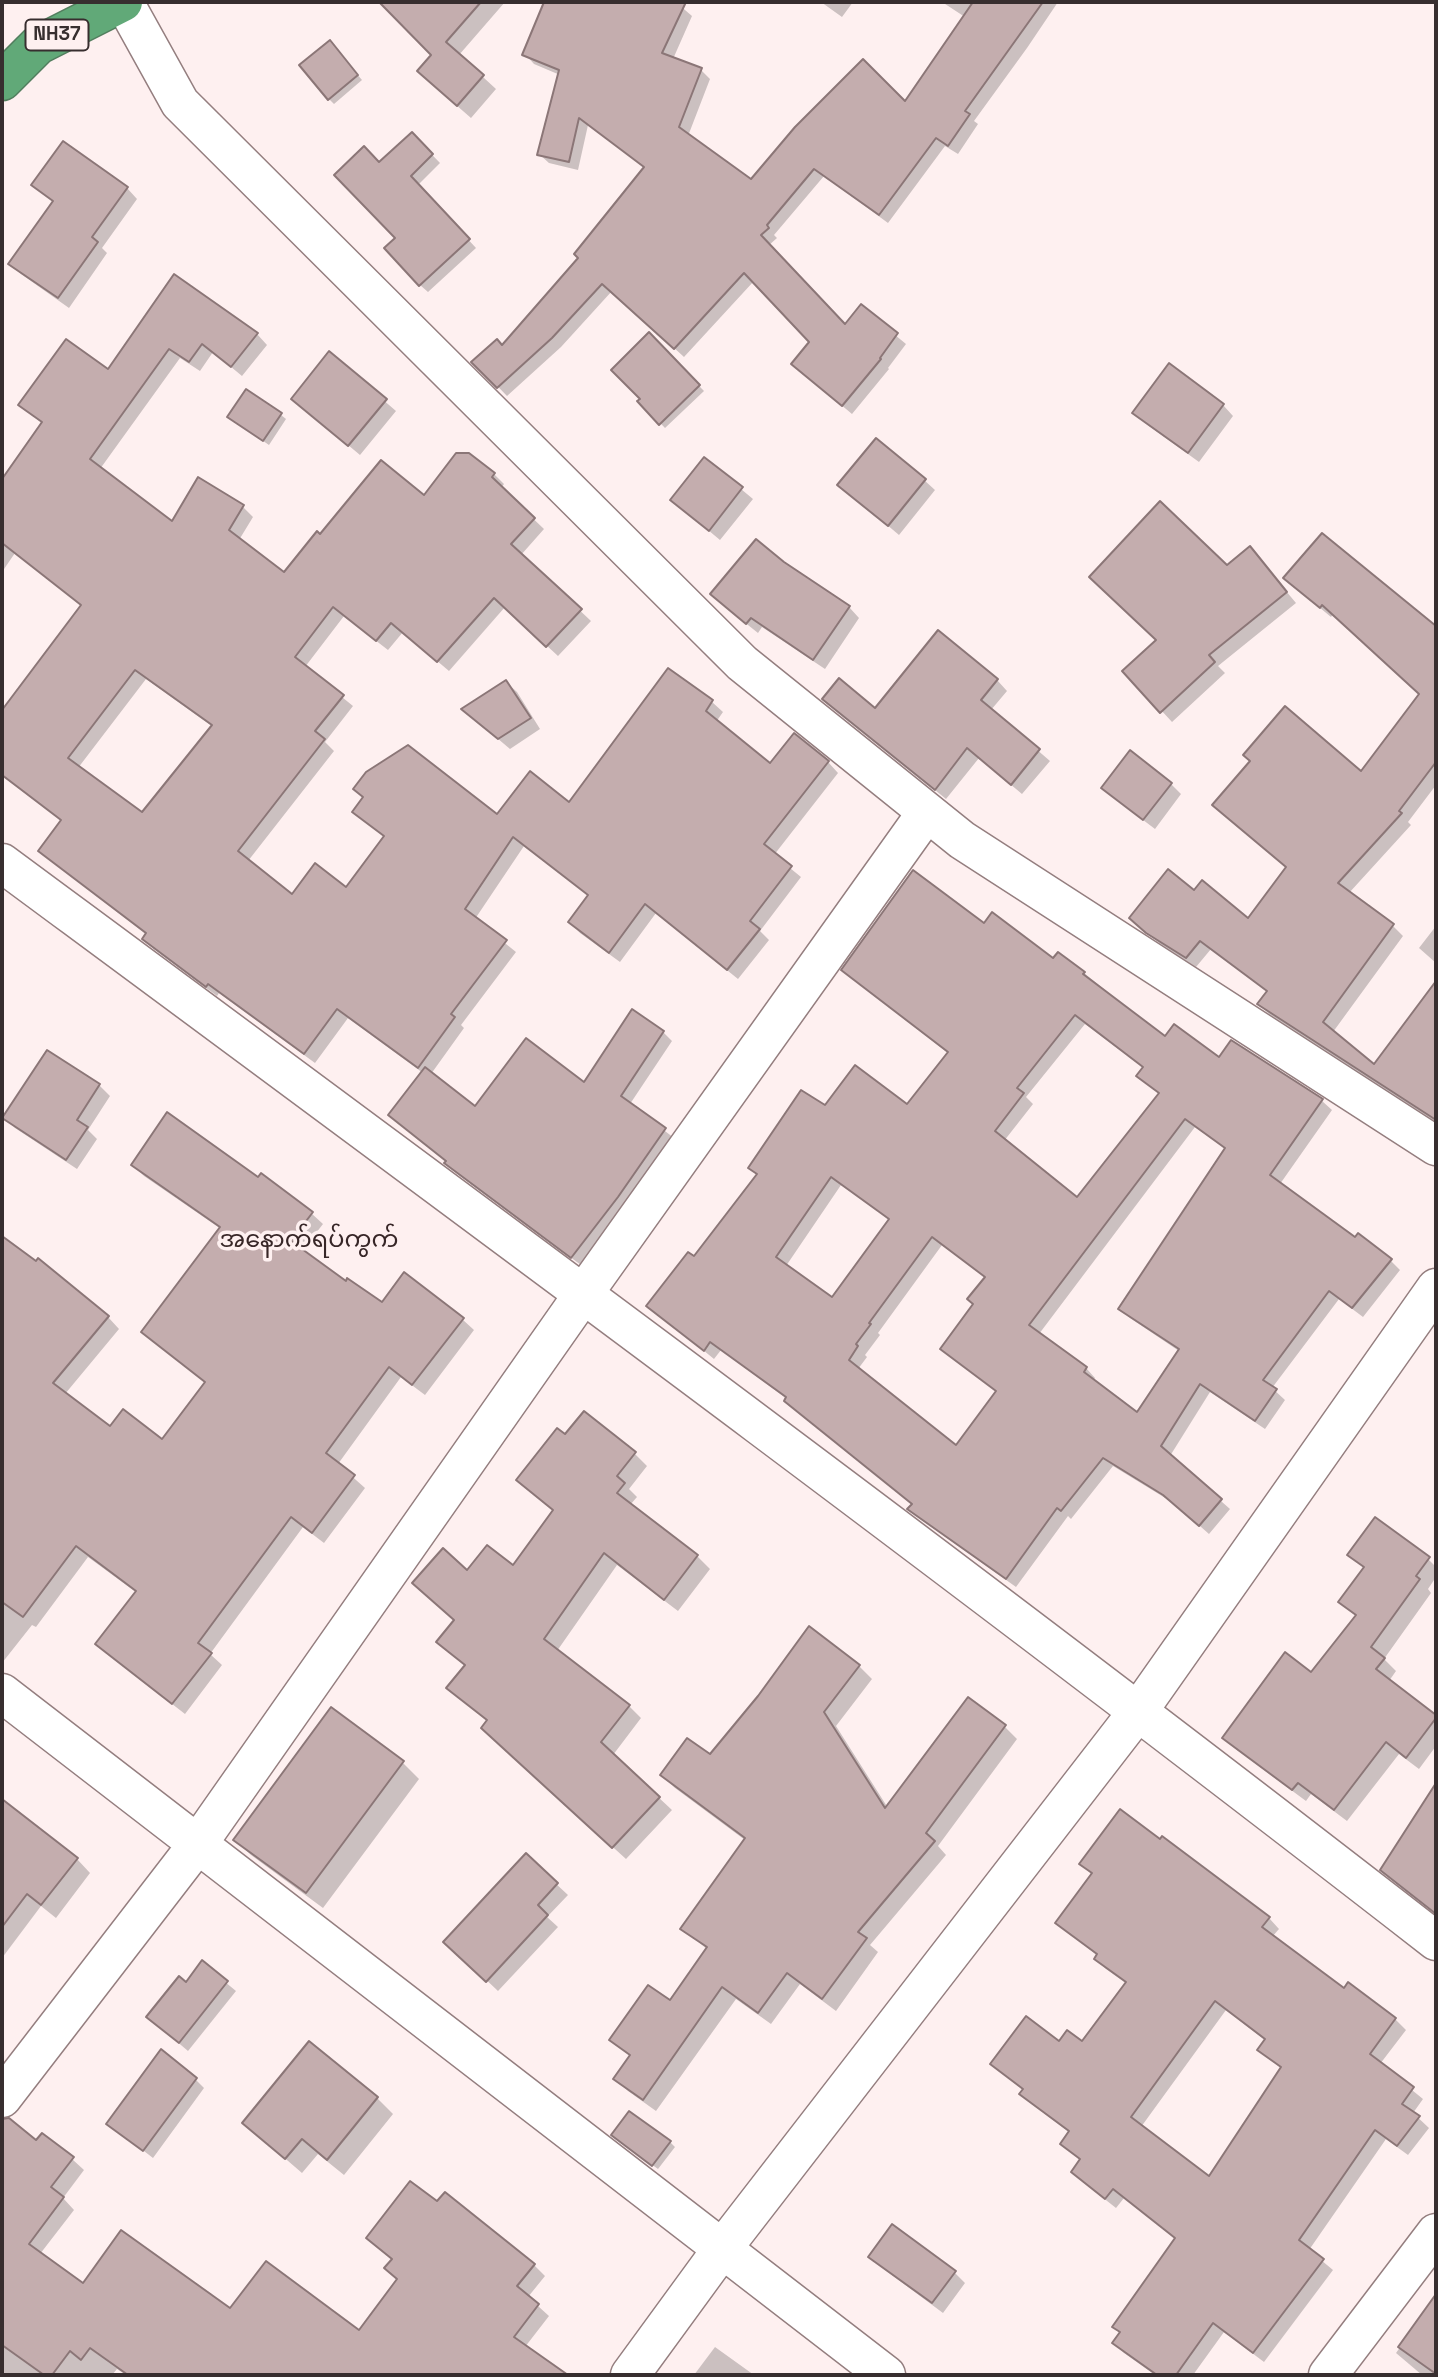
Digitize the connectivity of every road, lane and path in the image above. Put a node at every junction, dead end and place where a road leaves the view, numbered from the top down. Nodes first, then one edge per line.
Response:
1 (124, 2) edge
2 (2, 81) edge
3 (927, 812) junction
4 (2, 863) edge
5 (1436, 1146) edge
6 (1436, 1288) edge
7 (584, 1293) junction
8 (2, 1693) edge
9 (1139, 1710) junction
10 (197, 1845) junction
11 (1436, 1941) edge
12 (2, 2098) edge
13 (1436, 2233) edge
14 (722, 2249) junction
15 (630, 2375) edge
16 (886, 2375) edge
17 (1328, 2375) edge

1 - 2 highway, NH37
1 - 3 street
3 - 5 street
3 - 7 street
4 - 7 street
6 - 9 street
7 - 9 street
7 - 10 street
8 - 10 street
9 - 11 street
9 - 14 street
10 - 12 street
10 - 14 street
13 - 17 street
14 - 15 street
14 - 16 street

